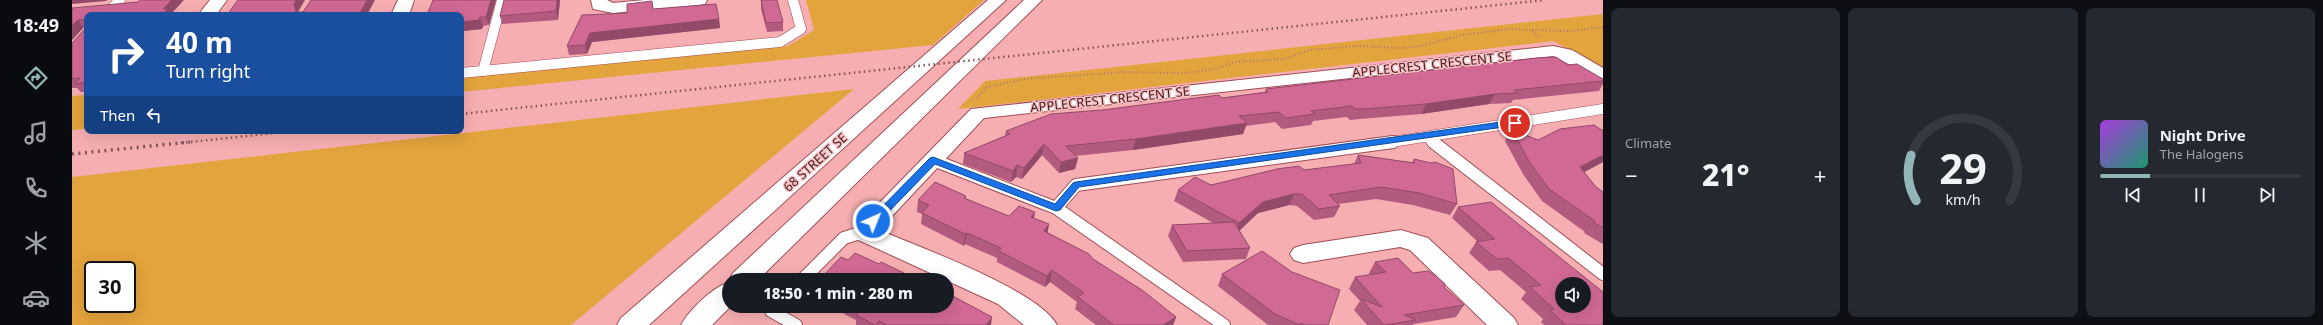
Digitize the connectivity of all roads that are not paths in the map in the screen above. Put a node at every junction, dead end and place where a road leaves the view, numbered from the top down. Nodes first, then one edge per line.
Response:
1 (120, 0) edge
2 (219, 0) edge
3 (406, 0) edge
4 (502, 0) edge
5 (599, 0) edge
6 (693, 0) edge
7 (793, 0) edge
8 (998, 0) edge
9 (1034, 0) edge
10 (102, 12) edge
11 (210, 12) edge
12 (401, 12) edge
13 (483, 71) junction
14 (464, 73) edge
15 (1603, 76) edge
16 (1603, 109) edge
17 (1427, 137) junction
18 (933, 160) junction
19 (1056, 208) junction
20 (863, 232) junction
21 (1303, 254) dead end
22 (749, 273) edge
23 (809, 273) edge
24 (1603, 274) edge
25 (722, 299) edge
26 (775, 313) edge
27 (631, 325) edge
28 (695, 325) edge
29 (796, 325) edge
30 (1043, 325) edge
31 (1224, 325) edge
32 (1504, 325) edge

1 - 10 lane
2 - 11 street
3 - 12 street
4 - 13 lane
5 - 6 street
7 - 13 lane
8 - 27 street, 68 STREET SE
9 - 22 street
13 - 14 lane
15 - 18 street, APPLECREST CRESCENT SE
16 - 17 lane
17 - 19 lane
17 - 24 lane
18 - 19 lane
18 - 20 street
19 - 31 lane
20 - 23 lane
20 - 30 street
21 - 32 street
25 - 28 street
26 - 29 lane

